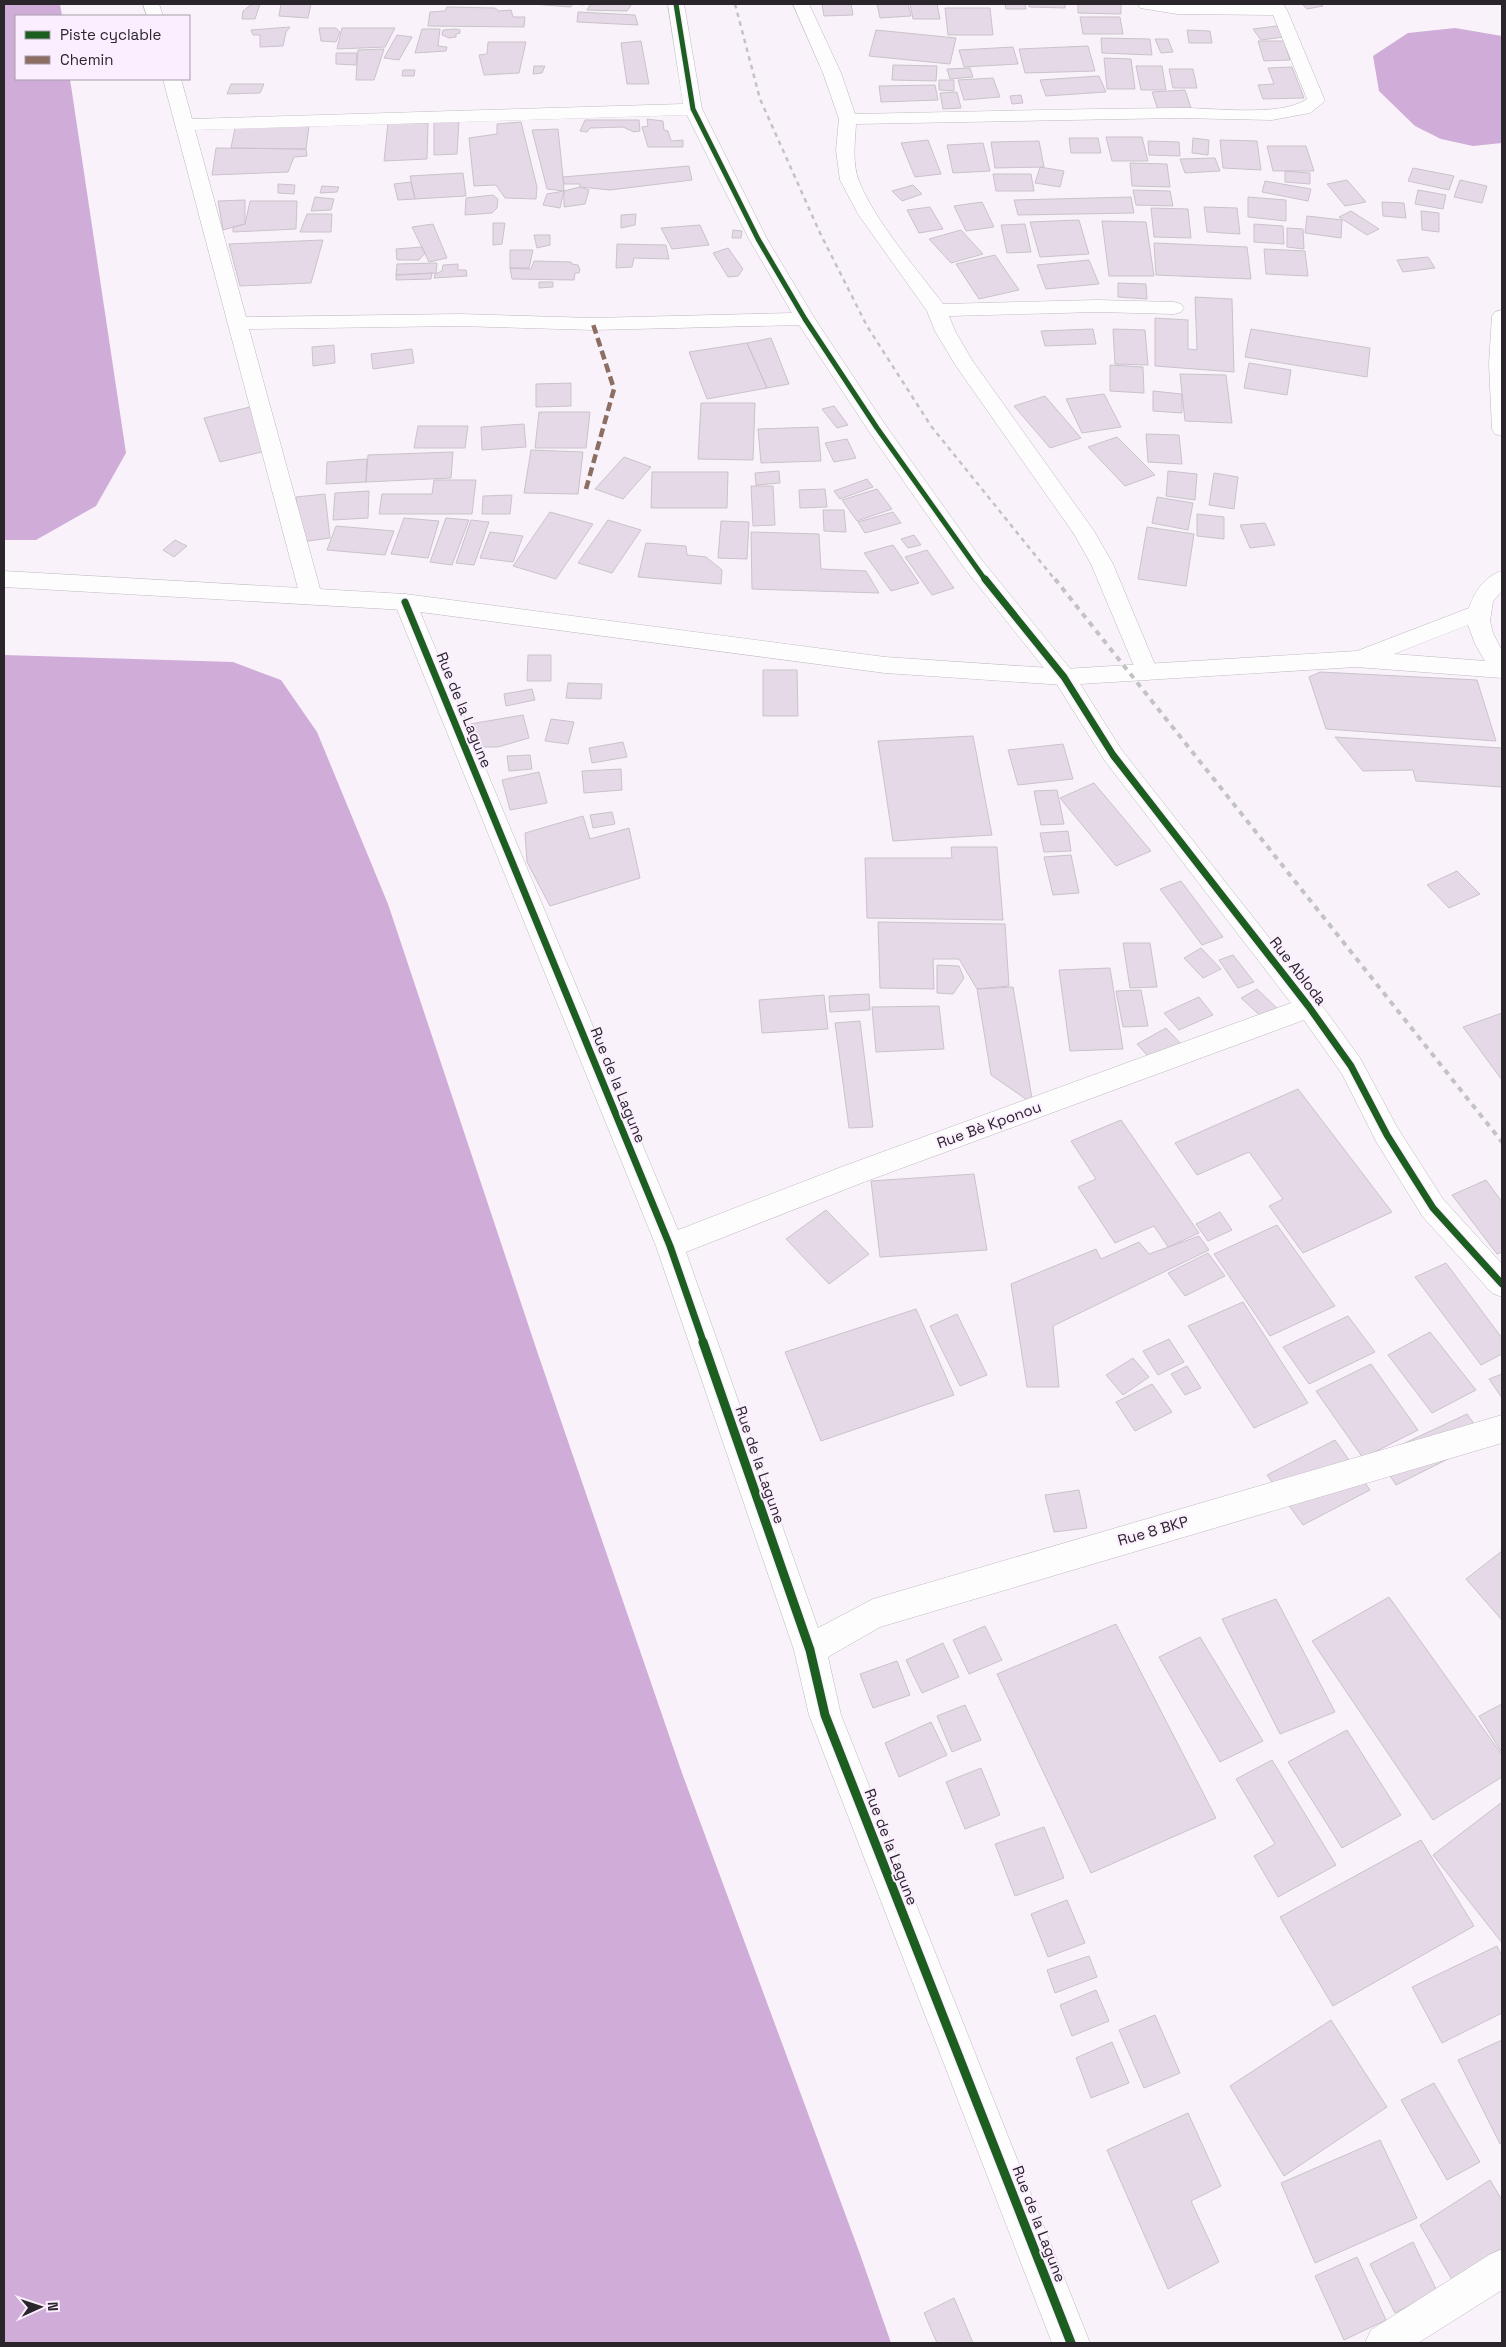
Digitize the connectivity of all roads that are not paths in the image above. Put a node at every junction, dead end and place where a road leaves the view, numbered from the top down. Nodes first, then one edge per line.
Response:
1 (676, 4) edge
2 (801, 4) edge
3 (1146, 4) edge
4 (1277, 7) edge
5 (172, 80) edge
6 (693, 109) junction
7 (848, 119) junction
8 (184, 125) junction
9 (1174, 308) dead end
10 (937, 310) junction
11 (1502, 316) edge
12 (805, 319) junction
13 (236, 323) junction
14 (1502, 429) edge
15 (4, 579) edge
16 (1502, 579) edge
17 (311, 596) junction
18 (405, 602) junction
19 (1478, 613) junction
20 (1356, 659) junction
21 (1502, 666) edge
22 (1502, 670) edge
23 (1147, 672) junction
24 (1064, 677) junction
25 (1309, 1007) junction
26 (670, 1246) junction
27 (1502, 1284) edge
28 (1502, 1429) edge
29 (810, 1650) junction
30 (1502, 2268) edge
31 (1071, 2343) edge
32 (1384, 2343) edge

1 - 6 street, Rue Abloda
2 - 7 street
3 - 4 street
4 - 7 street
5 - 8 street
6 - 8 street
6 - 12 street, Rue Abloda
7 - 10 street
8 - 13 street
9 - 10 street
10 - 23 street
11 - 14 street
12 - 13 street
12 - 24 street, Rue Abloda
13 - 17 street
15 - 17 street
16 - 19 street
17 - 18 street
18 - 24 street
18 - 26 street, Rue de la Lagune
19 - 20 street
19 - 21 street
20 - 22 street
20 - 23 street
23 - 24 street
24 - 25 street, Rue Abloda
25 - 26 street, Rue Bè Kponou
25 - 27 street, Rue Abloda
26 - 29 street, Rue de la Lagune
28 - 29 street, Rue 8 BKP
29 - 31 street, Rue de la Lagune
30 - 32 street

